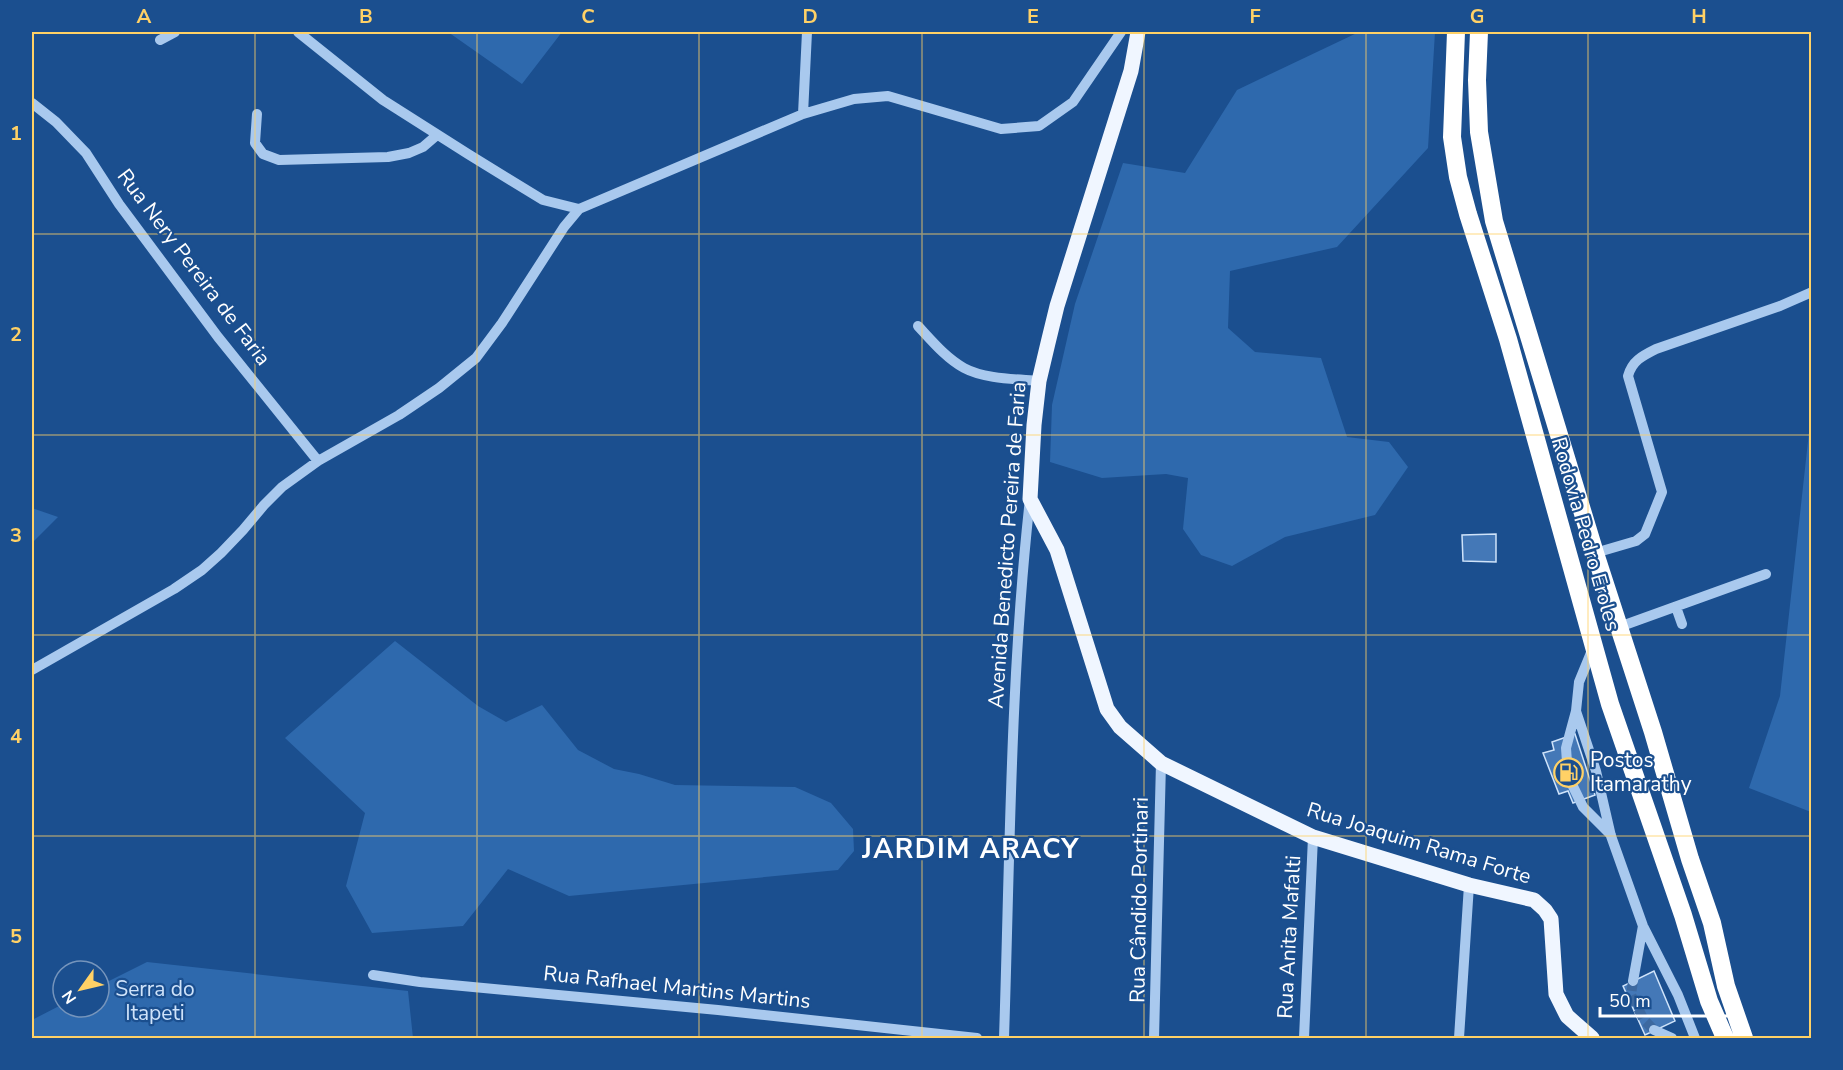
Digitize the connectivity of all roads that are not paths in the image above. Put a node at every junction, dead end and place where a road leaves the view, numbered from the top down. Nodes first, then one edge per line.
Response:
1 (175, 32) edge
2 (298, 32) edge
3 (807, 32) edge
4 (1120, 32) edge
5 (1138, 32) edge
6 (1456, 32) edge
7 (1479, 32) edge
8 (160, 40) dead end
9 (32, 103) edge
10 (257, 114) dead end
11 (803, 114) junction
12 (437, 135) junction
13 (579, 209) junction
14 (1812, 292) edge
15 (918, 326) dead end
16 (1039, 381) junction
17 (318, 461) junction
18 (1030, 498) junction
19 (1595, 553) junction
20 (1766, 574) dead end
21 (1676, 607) junction
22 (1682, 624) dead end
23 (1619, 627) junction
24 (1594, 645) junction
25 (32, 670) edge
26 (1576, 711) junction
27 (1653, 732) junction
28 (1626, 749) junction
29 (1161, 763) junction
30 (1611, 836) junction
31 (1313, 837) junction
32 (1469, 885) junction
33 (1643, 926) junction
34 (373, 975) dead end
35 (1633, 981) tunnel mouth
36 (1654, 1030) tunnel mouth
37 (977, 1038) edge
38 (1004, 1038) edge
39 (1154, 1038) edge
40 (1304, 1038) edge
41 (1459, 1038) edge
42 (1592, 1038) edge
43 (1672, 1038) edge
44 (1695, 1038) edge
45 (1725, 1038) edge
46 (1744, 1038) edge

1 - 8 street
2 - 12 street
3 - 11 street
4 - 11 street
5 - 16 main road, Avenida Benedicto Pereira de Faria
6 - 24 highway, Rodovia Pedro Eroles
7 - 19 highway, Rodovia Pedro Eroles
9 - 17 street, Rua Nery Pereira de Faria
10 - 12 street
11 - 13 street
12 - 13 street
13 - 17 street
14 - 19 street
15 - 16 street
16 - 18 main road, Avenida Benedicto Pereira de Faria
17 - 25 street
18 - 29 main road, Rua Joaquim Rama Forte
18 - 38 street, Avenida Benedicto Pereira de Faria
19 - 23 highway, Rodovia Pedro Eroles
20 - 21 street
21 - 22 street
21 - 23 street
23 - 27 highway, Rodovia Pedro Eroles
24 - 26 street
24 - 28 highway, Rodovia Pedro Eroles
26 - 30 street
26 - 30 street
27 - 28 highway
27 - 46 highway, Rodovia Pedro Eroles
28 - 45 highway, Rodovia Pedro Eroles
29 - 31 main road, Rua Joaquim Rama Forte
29 - 39 street, Rua Cândido Portinari
30 - 33 street
31 - 32 main road, Rua Joaquim Rama Forte
31 - 40 street, Rua Anita Mafalti
32 - 41 street
32 - 42 main road, Rua Joaquim Rama Forte
33 - 35 street
33 - 44 street
34 - 37 street, Rua Rafhael Martins Martins
36 - 43 street

